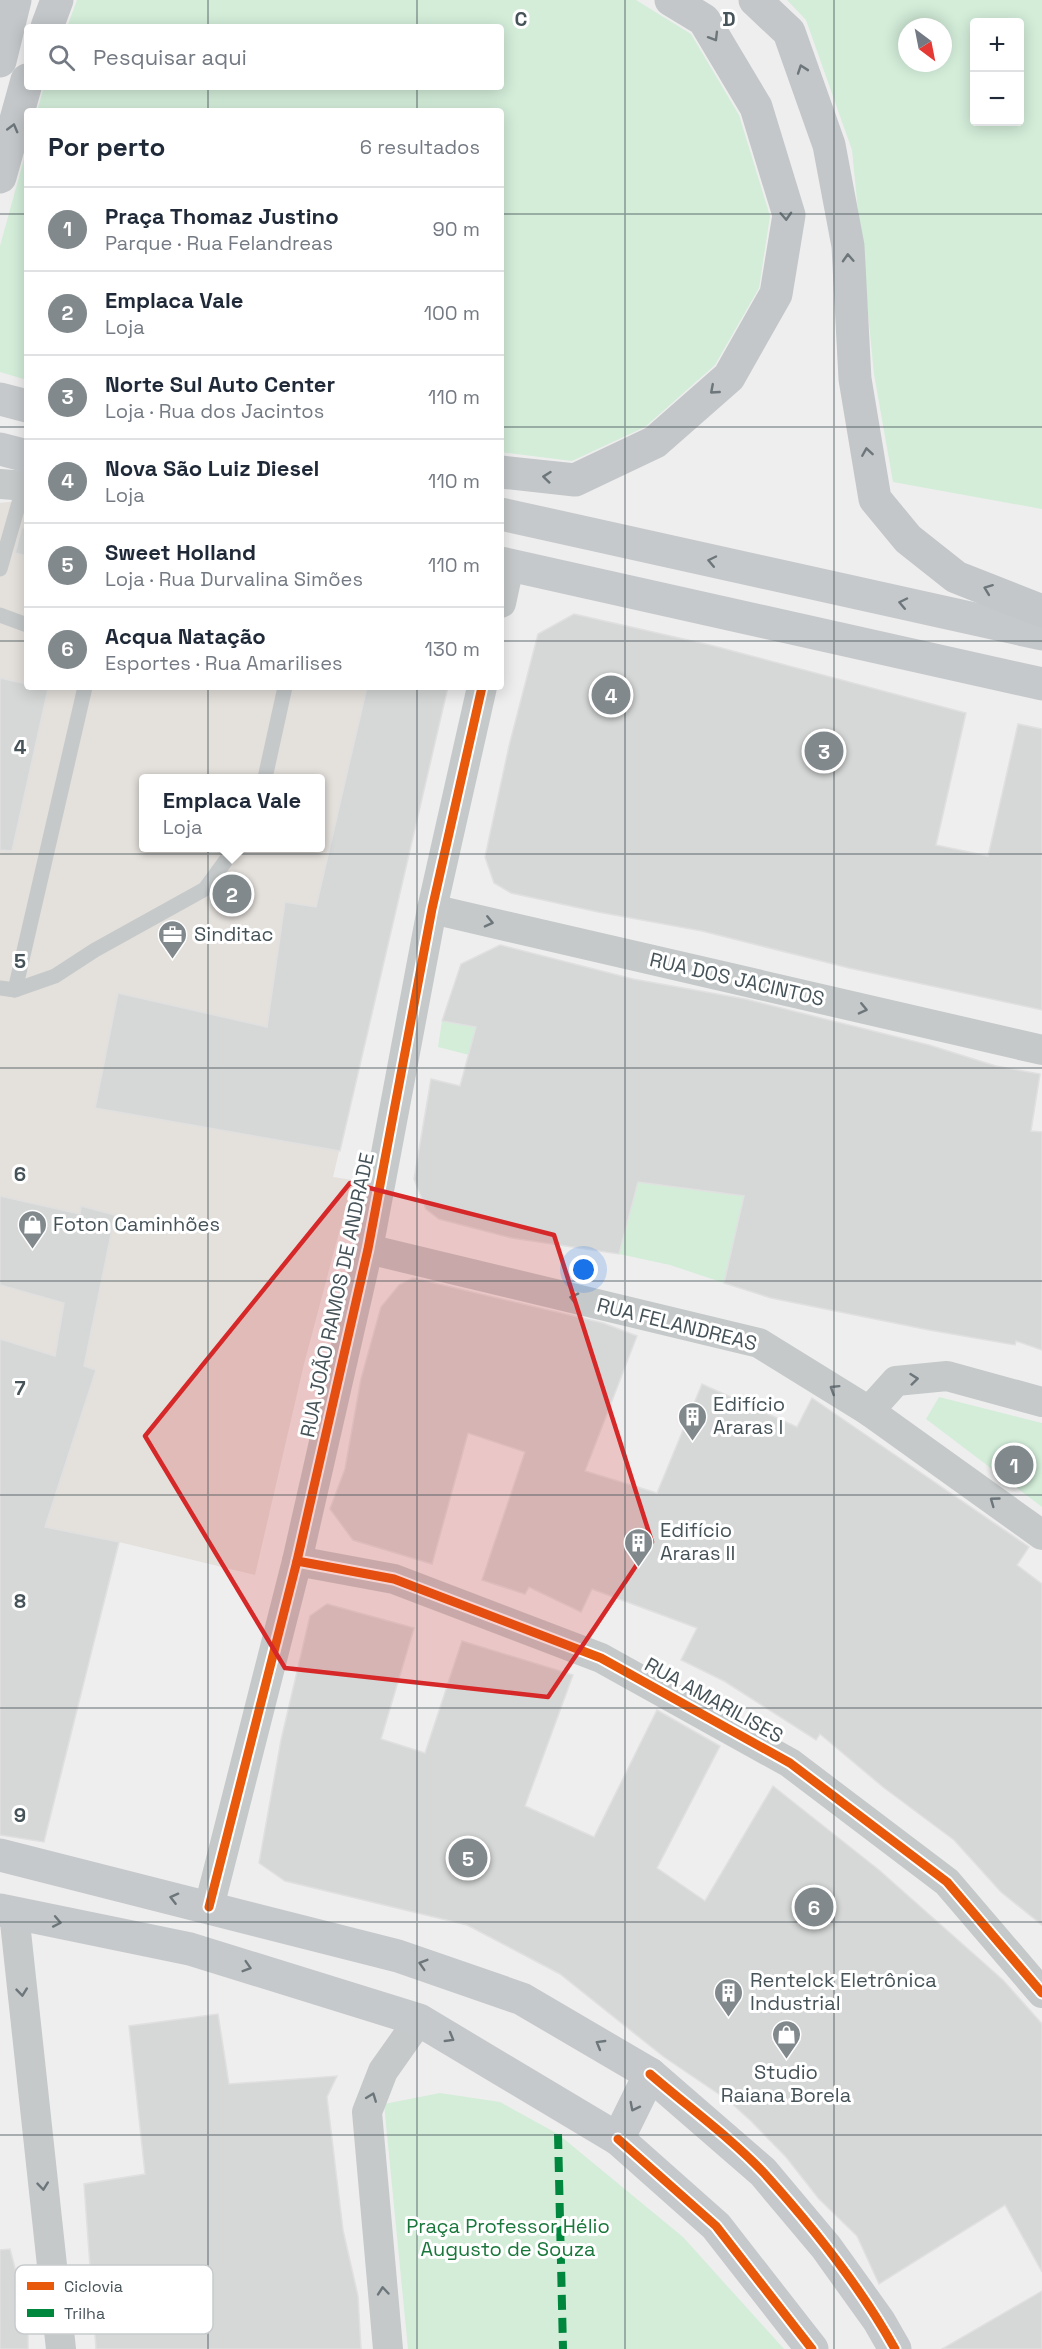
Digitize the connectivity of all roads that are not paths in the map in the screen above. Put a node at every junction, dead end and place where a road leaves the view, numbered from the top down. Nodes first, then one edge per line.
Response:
1 (15, 0) edge
2 (57, 0) edge
3 (671, 0) edge
4 (755, 0) edge
5 (48, 24) edge
6 (0, 61) edge
7 (24, 90) edge
8 (0, 177) edge
9 (0, 399) edge
10 (24, 405) edge
11 (0, 449) edge
12 (504, 471) edge
13 (19, 478) edge
14 (504, 515) edge
15 (0, 569) edge
16 (504, 581) edge
17 (504, 581) edge
18 (1042, 611) edge
19 (0, 615) edge
20 (24, 624) edge
21 (1042, 634) edge
22 (1042, 684) edge
23 (84, 690) edge
24 (284, 690) edge
25 (481, 690) edge
26 (1042, 694) edge
27 (266, 774) edge
28 (233, 852) edge
29 (432, 909) junction
30 (8, 989) edge
31 (1042, 1050) edge
32 (368, 1249) junction
33 (1042, 1402) edge
34 (869, 1411) junction
35 (1042, 1535) edge
36 (297, 1561) junction
37 (0, 1855) edge
38 (209, 1907) junction
39 (7, 1912) edge
40 (1042, 1993) edge
41 (419, 2020) junction
42 (650, 2074) junction
43 (618, 2139) junction
44 (51, 2265) edge
45 (59, 2334) edge
46 (874, 2335) edge
47 (61, 2349) edge
48 (388, 2349) edge
49 (812, 2349) edge
50 (895, 2349) edge

1 - 6 main road
2 - 5 main road
3 -> 12 main road
18 -> 4 main road
8 -> 7 main road
9 - 10 main road
11 - 13 main road
13 - 15 lane
21 -> 14 main road
16 - 22 main road
17 - 26 street
19 - 20 lane
23 - 30 lane
24 - 27 lane
25 - 29 street, RUA JOÃO RAMOS DE ANDRADE
28 - 30 lane
29 -> 31 street, RUA DOS JACINTOS
29 - 32 street, RUA JOÃO RAMOS DE ANDRADE
34 -> 32 street, RUA FELANDREAS
32 - 36 street, RUA JOÃO RAMOS DE ANDRADE
34 -> 33 street
35 -> 34 street, RUA FELANDREAS
36 - 38 street, RUA JOÃO RAMOS DE ANDRADE
36 - 40 street, RUA AMARILISES
38 -> 37 main road
42 -> 38 main road
39 -> 41 main road
39 -> 44 street
41 -> 43 main road
48 -> 41 street
42 -> 43 main road
42 - 46 main road
43 - 49 main road
45 -> 47 street
46 - 50 main road

